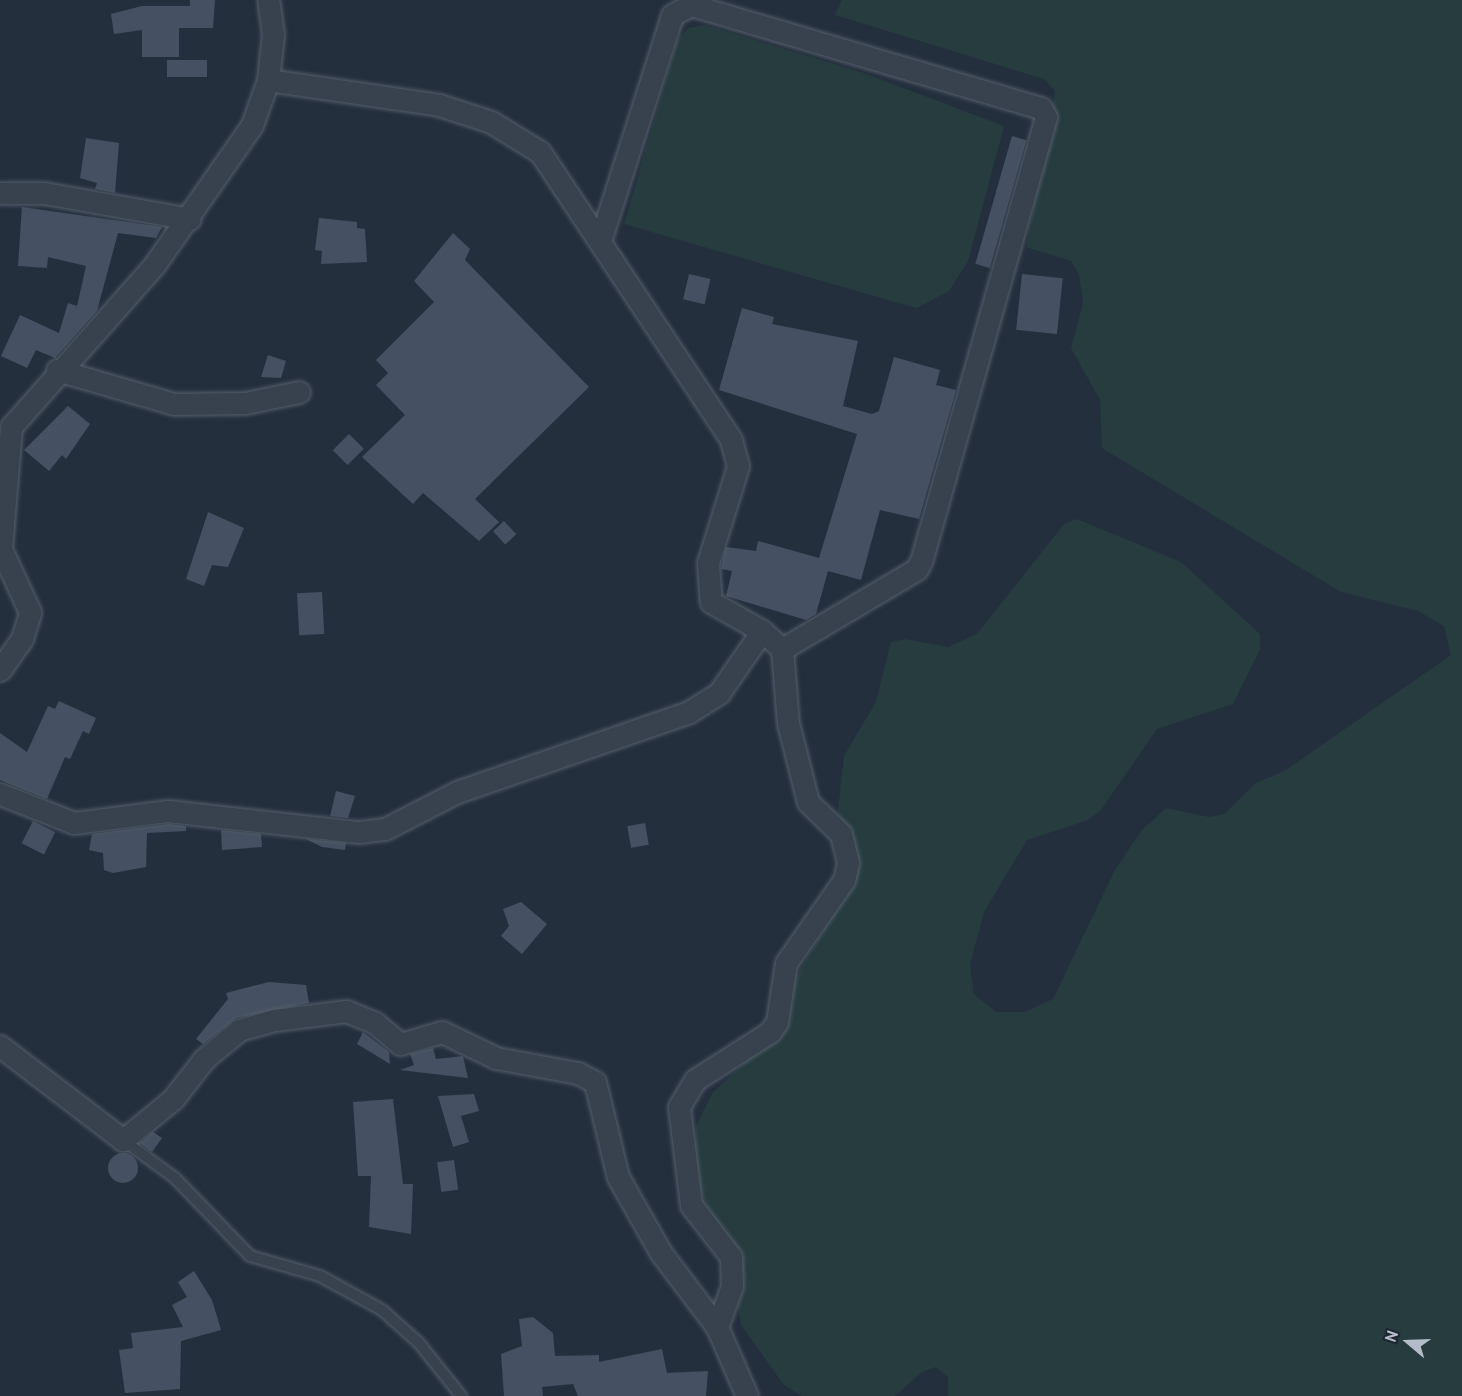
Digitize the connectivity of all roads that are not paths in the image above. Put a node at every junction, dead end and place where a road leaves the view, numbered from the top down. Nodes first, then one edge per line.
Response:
1 (268, 0) edge
2 (268, 80) junction
3 (0, 193) edge
4 (190, 219) junction
5 (601, 238) junction
6 (57, 370) junction
7 (299, 392) dead end
8 (762, 631) junction
9 (782, 649) junction
10 (0, 670) edge
11 (0, 794) edge
12 (0, 1046) edge
13 (123, 1140) junction
14 (717, 1327) junction
15 (460, 1396) edge
16 (747, 1396) edge

1 - 2 street
2 - 4 street
2 - 5 street
3 - 4 street
4 - 6 street
5 - 8 street
5 - 9 street
6 - 7 street
6 - 10 street
8 - 9 street
8 - 11 street
9 - 14 street
12 - 13 street
13 - 14 street
13 - 15 lane
14 - 16 street

